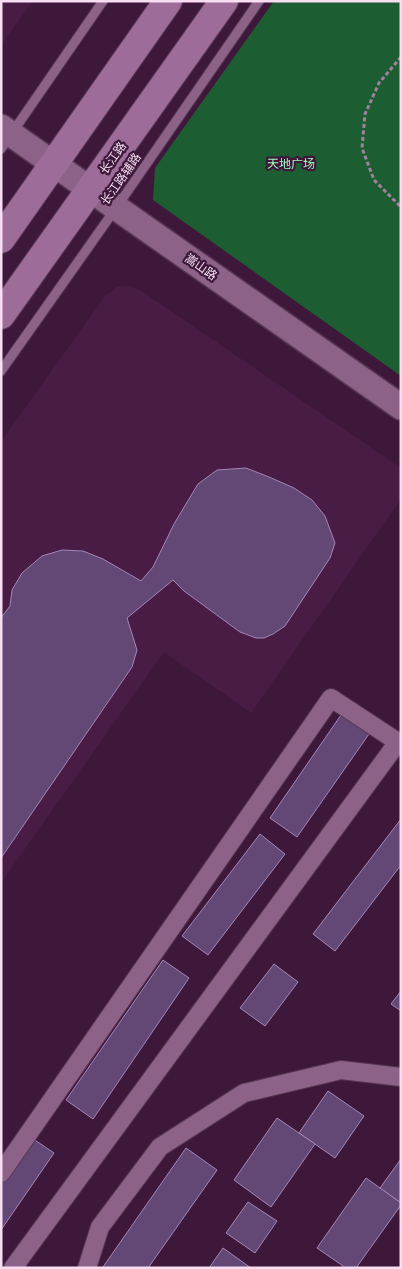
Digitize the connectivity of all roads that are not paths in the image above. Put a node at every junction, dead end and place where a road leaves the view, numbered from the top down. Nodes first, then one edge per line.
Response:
1 (103, 1) edge
2 (168, 1) edge
3 (224, 1) edge
4 (259, 1) edge
5 (5, 137) edge
6 (54, 164) junction
7 (90, 190) junction
8 (116, 208) junction
9 (1, 239) edge
10 (1, 315) edge
11 (1, 371) edge
12 (401, 407) edge
13 (399, 743) edge
14 (401, 1077) edge
15 (1, 1173) edge
16 (13, 1268) edge
17 (87, 1268) edge

1 - 5 lane
2 - 6 main road
3 - 7 main road, 长江路
4 - 8 lane, 长江路辅路
5 - 6 street, 嵩山路
6 - 7 street, 嵩山路
6 - 9 main road
7 - 8 street, 嵩山路
7 - 10 main road, 长江路
8 - 11 lane, 长江路辅路
8 - 12 street, 嵩山路
13 - 15 street
13 - 16 street
14 - 17 street

